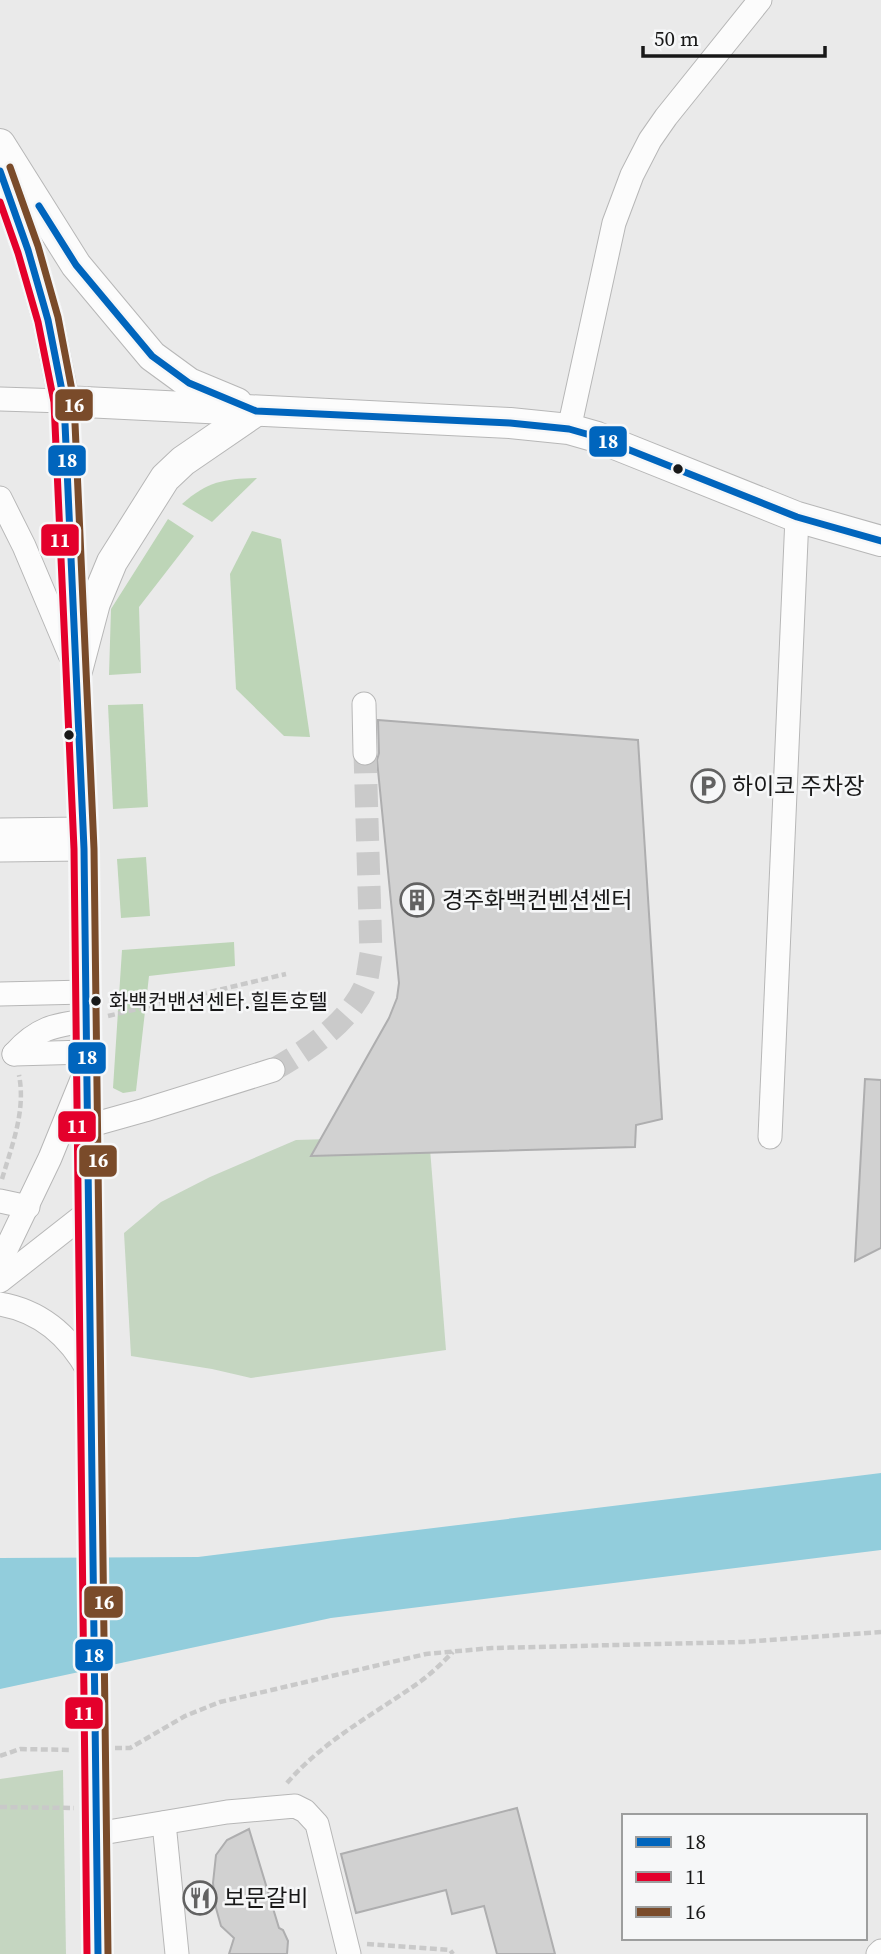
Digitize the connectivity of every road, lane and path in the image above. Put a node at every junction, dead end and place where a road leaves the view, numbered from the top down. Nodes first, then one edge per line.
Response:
1 (760, 0) edge
2 (0, 144) edge
3 (0, 171) edge
4 (0, 399) edge
5 (64, 401) junction
6 (256, 411) junction
7 (569, 429) junction
8 (0, 498) edge
9 (797, 517) junction
10 (881, 541) edge
11 (77, 671) junction
12 (364, 704) dead end
13 (365, 753) tunnel mouth
14 (0, 830) edge
15 (84, 839) junction
16 (0, 850) edge
17 (286, 974) dead end
18 (86, 992) junction
19 (0, 994) edge
20 (86, 1021) junction
21 (14, 1054) junction
22 (87, 1060) junction
23 (273, 1070) tunnel mouth
24 (88, 1126) junction
25 (770, 1137) dead end
26 (0, 1185) edge
27 (0, 1201) edge
28 (29, 1206) junction
29 (89, 1211) junction
30 (0, 1262) edge
31 (0, 1281) edge
32 (0, 1304) edge
33 (90, 1375) junction
34 (881, 1632) edge
35 (454, 1652) junction
36 (80, 1749) dead end
37 (105, 1749) dead end
38 (0, 1756) edge
39 (0, 1807) edge
40 (95, 1808) junction
41 (276, 1808) junction
42 (164, 1823) junction
43 (96, 1834) junction
44 (347, 1948) edge
45 (98, 1954) edge
46 (177, 1954) edge
47 (453, 1954) edge

1 - 7 street
2 - 6 main road
3 - 5 main road
4 - 5 street
5 - 6 main road
5 - 11 street
6 - 7 main road
6 - 11 main road
7 - 9 main road
8 - 11 street
9 - 10 main road
9 - 25 street
11 - 15 street
12 - 13 street
14 - 15 street
15 - 16 street
15 - 18 street
17 - 20 path
18 - 19 street
18 - 20 street
20 - 21 street
20 - 22 street
21 - 22 street
21 - 26 path
22 - 24 street
22 - 28 street
23 - 24 street
24 - 29 street
27 - 28 street
28 - 30 street
29 - 31 street
29 - 33 street
32 - 33 street
33 - 40 street, bridge
34 - 35 path
35 - 37 path
35 - 41 path
36 - 38 path
39 - 40 path
40 - 43 street
41 - 42 street
41 - 44 street
42 - 43 street
42 - 46 street
43 - 45 street
44 - 47 path

